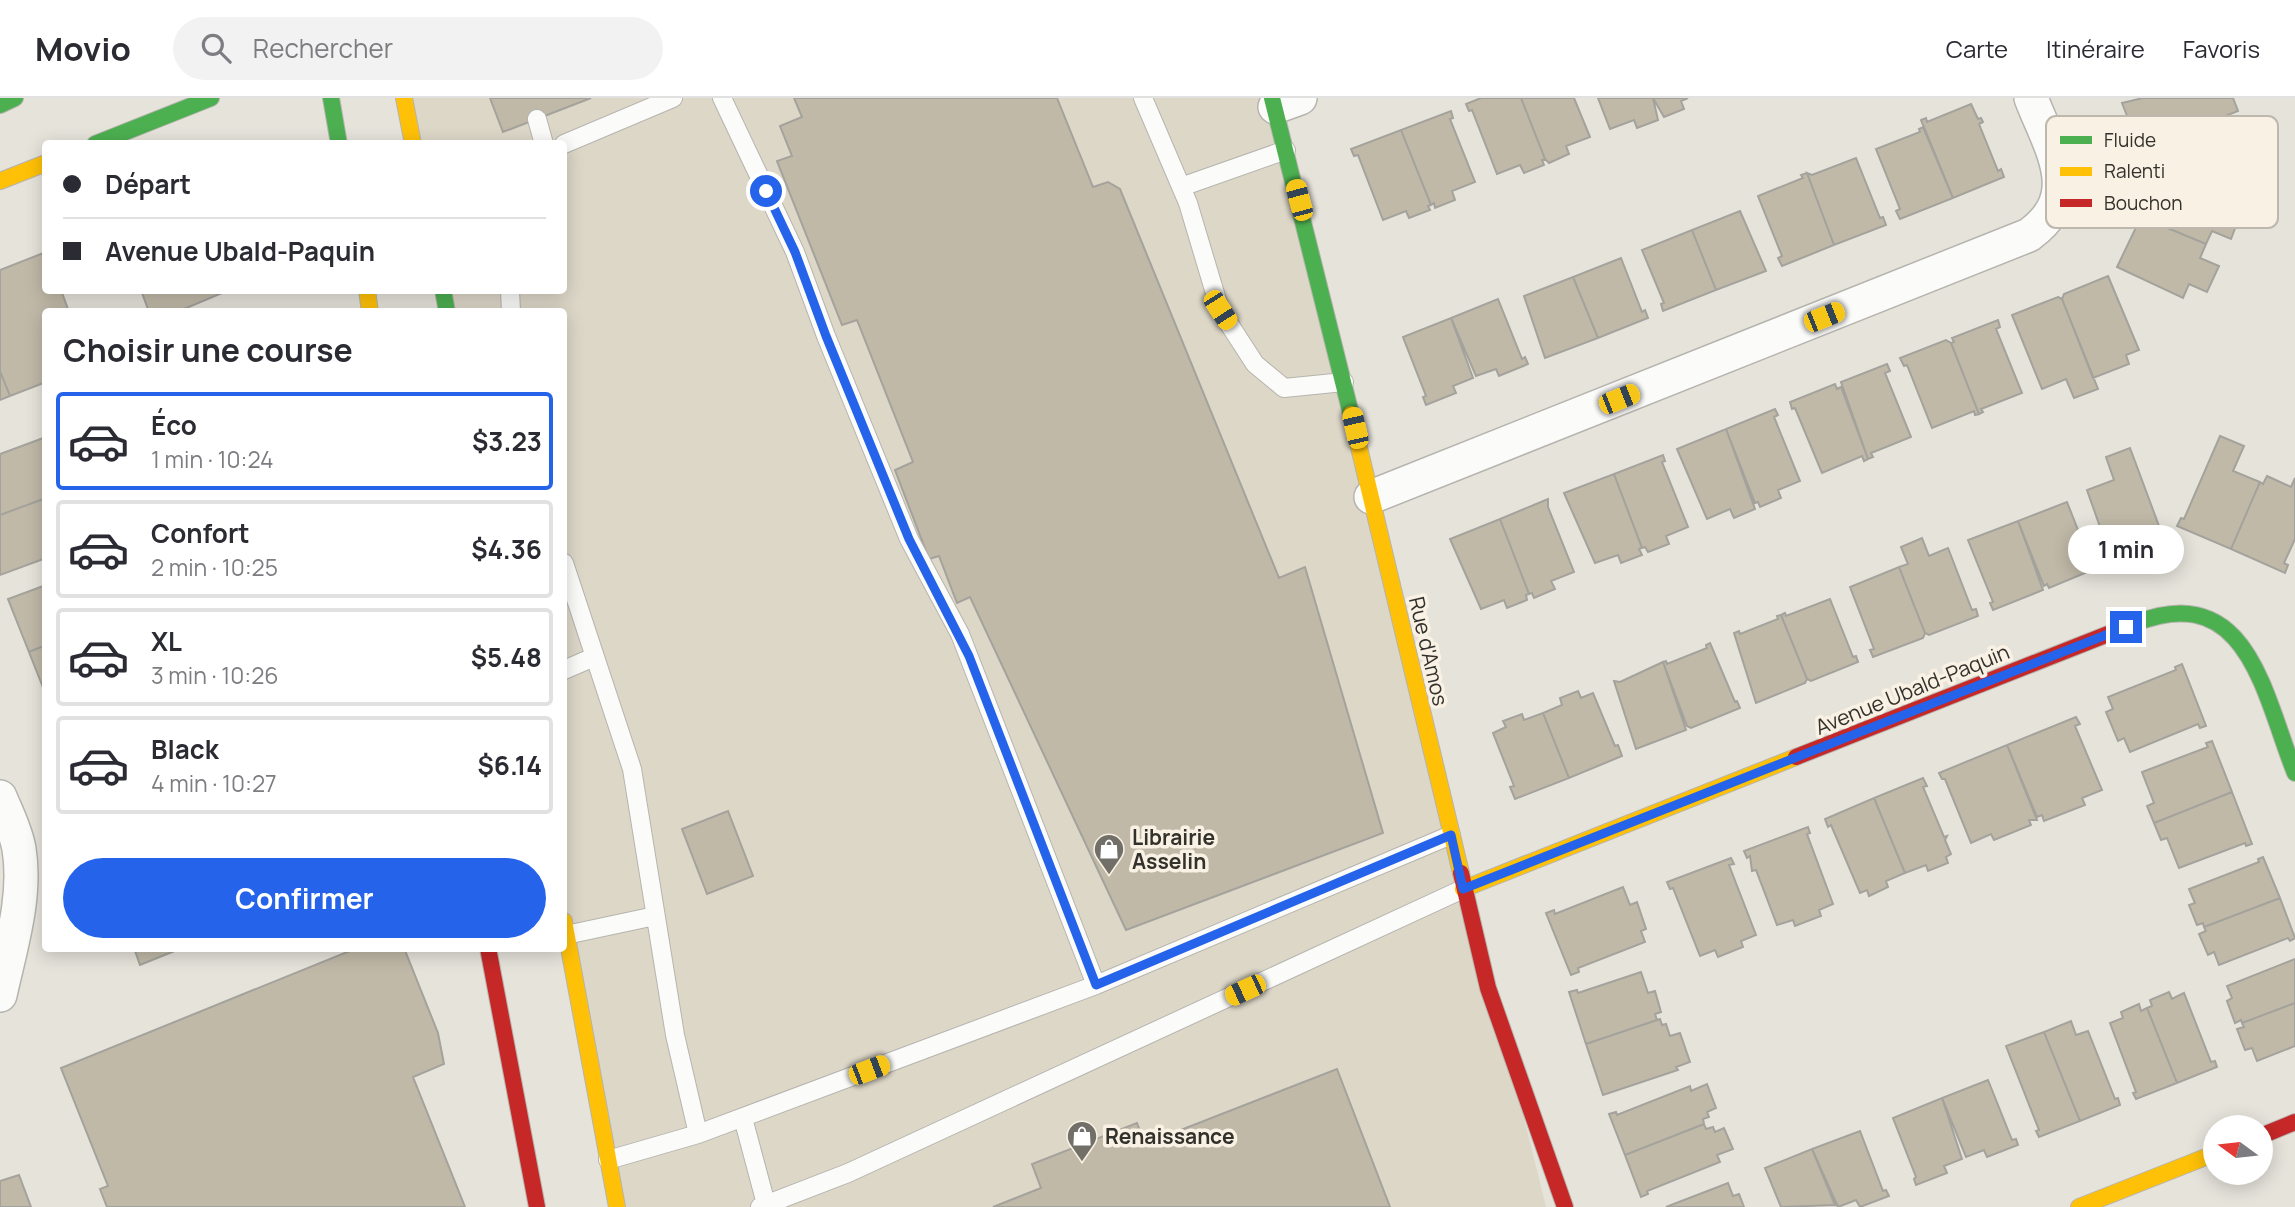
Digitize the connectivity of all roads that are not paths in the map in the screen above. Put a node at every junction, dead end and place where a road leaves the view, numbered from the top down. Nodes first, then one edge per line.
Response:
1 (15, 98) edge
2 (211, 98) edge
3 (331, 98) edge
4 (404, 98) edge
5 (673, 98) edge
6 (722, 98) edge
7 (1143, 98) edge
8 (2031, 98) edge
9 (1282, 101) edge
10 (0, 104) edge
11 (537, 119) dead end
12 (2046, 139) edge
13 (105, 140) edge
14 (338, 140) edge
15 (412, 140) edge
16 (543, 140) edge
17 (567, 143) edge
18 (1286, 150) junction
19 (42, 165) edge
20 (0, 181) edge
21 (1181, 187) junction
22 (2046, 222) edge
23 (1344, 382) junction
24 (1371, 497) junction
25 (567, 572) edge
26 (594, 657) junction
27 (567, 669) edge
28 (2295, 773) edge
29 (0, 797) edge
30 (1451, 835) junction
31 (1463, 889) junction
32 (655, 916) junction
33 (567, 928) edge
34 (567, 939) edge
35 (489, 952) edge
36 (1096, 985) junction
37 (0, 995) edge
38 (743, 1118) junction
39 (2295, 1122) edge
40 (2273, 1131) edge
41 (698, 1134) junction
42 (2203, 1158) edge
43 (608, 1160) junction
44 (763, 1206) edge
45 (537, 1207) edge
46 (617, 1207) edge
47 (1565, 1207) edge
48 (2079, 1207) edge

1 - 10 street
2 - 13 street
3 - 14 street
4 - 15 street
5 - 17 lane
6 - 36 lane
7 - 21 lane
8 - 12 street
9 - 18 street, Rue d'Amos
11 - 16 lane
18 - 21 lane
18 - 23 street, Rue d'Amos
19 - 20 street
21 - 23 lane
22 - 24 street
23 - 24 street, Rue d'Amos
24 - 30 street, Rue d'Amos
25 - 26 lane
26 - 27 lane
26 - 32 lane
28 - 31 street, Avenue Ubald-Paquin
29 - 37 street
30 - 31 street, Rue d'Amos
30 - 36 lane
31 - 44 lane
31 - 47 street, Rue d'Amos
32 - 33 lane
32 - 41 lane
34 - 43 street
35 - 45 street
36 - 38 lane
38 - 41 lane
38 - 44 lane
39 - 40 street
41 - 43 lane
42 - 48 street
43 - 46 street

